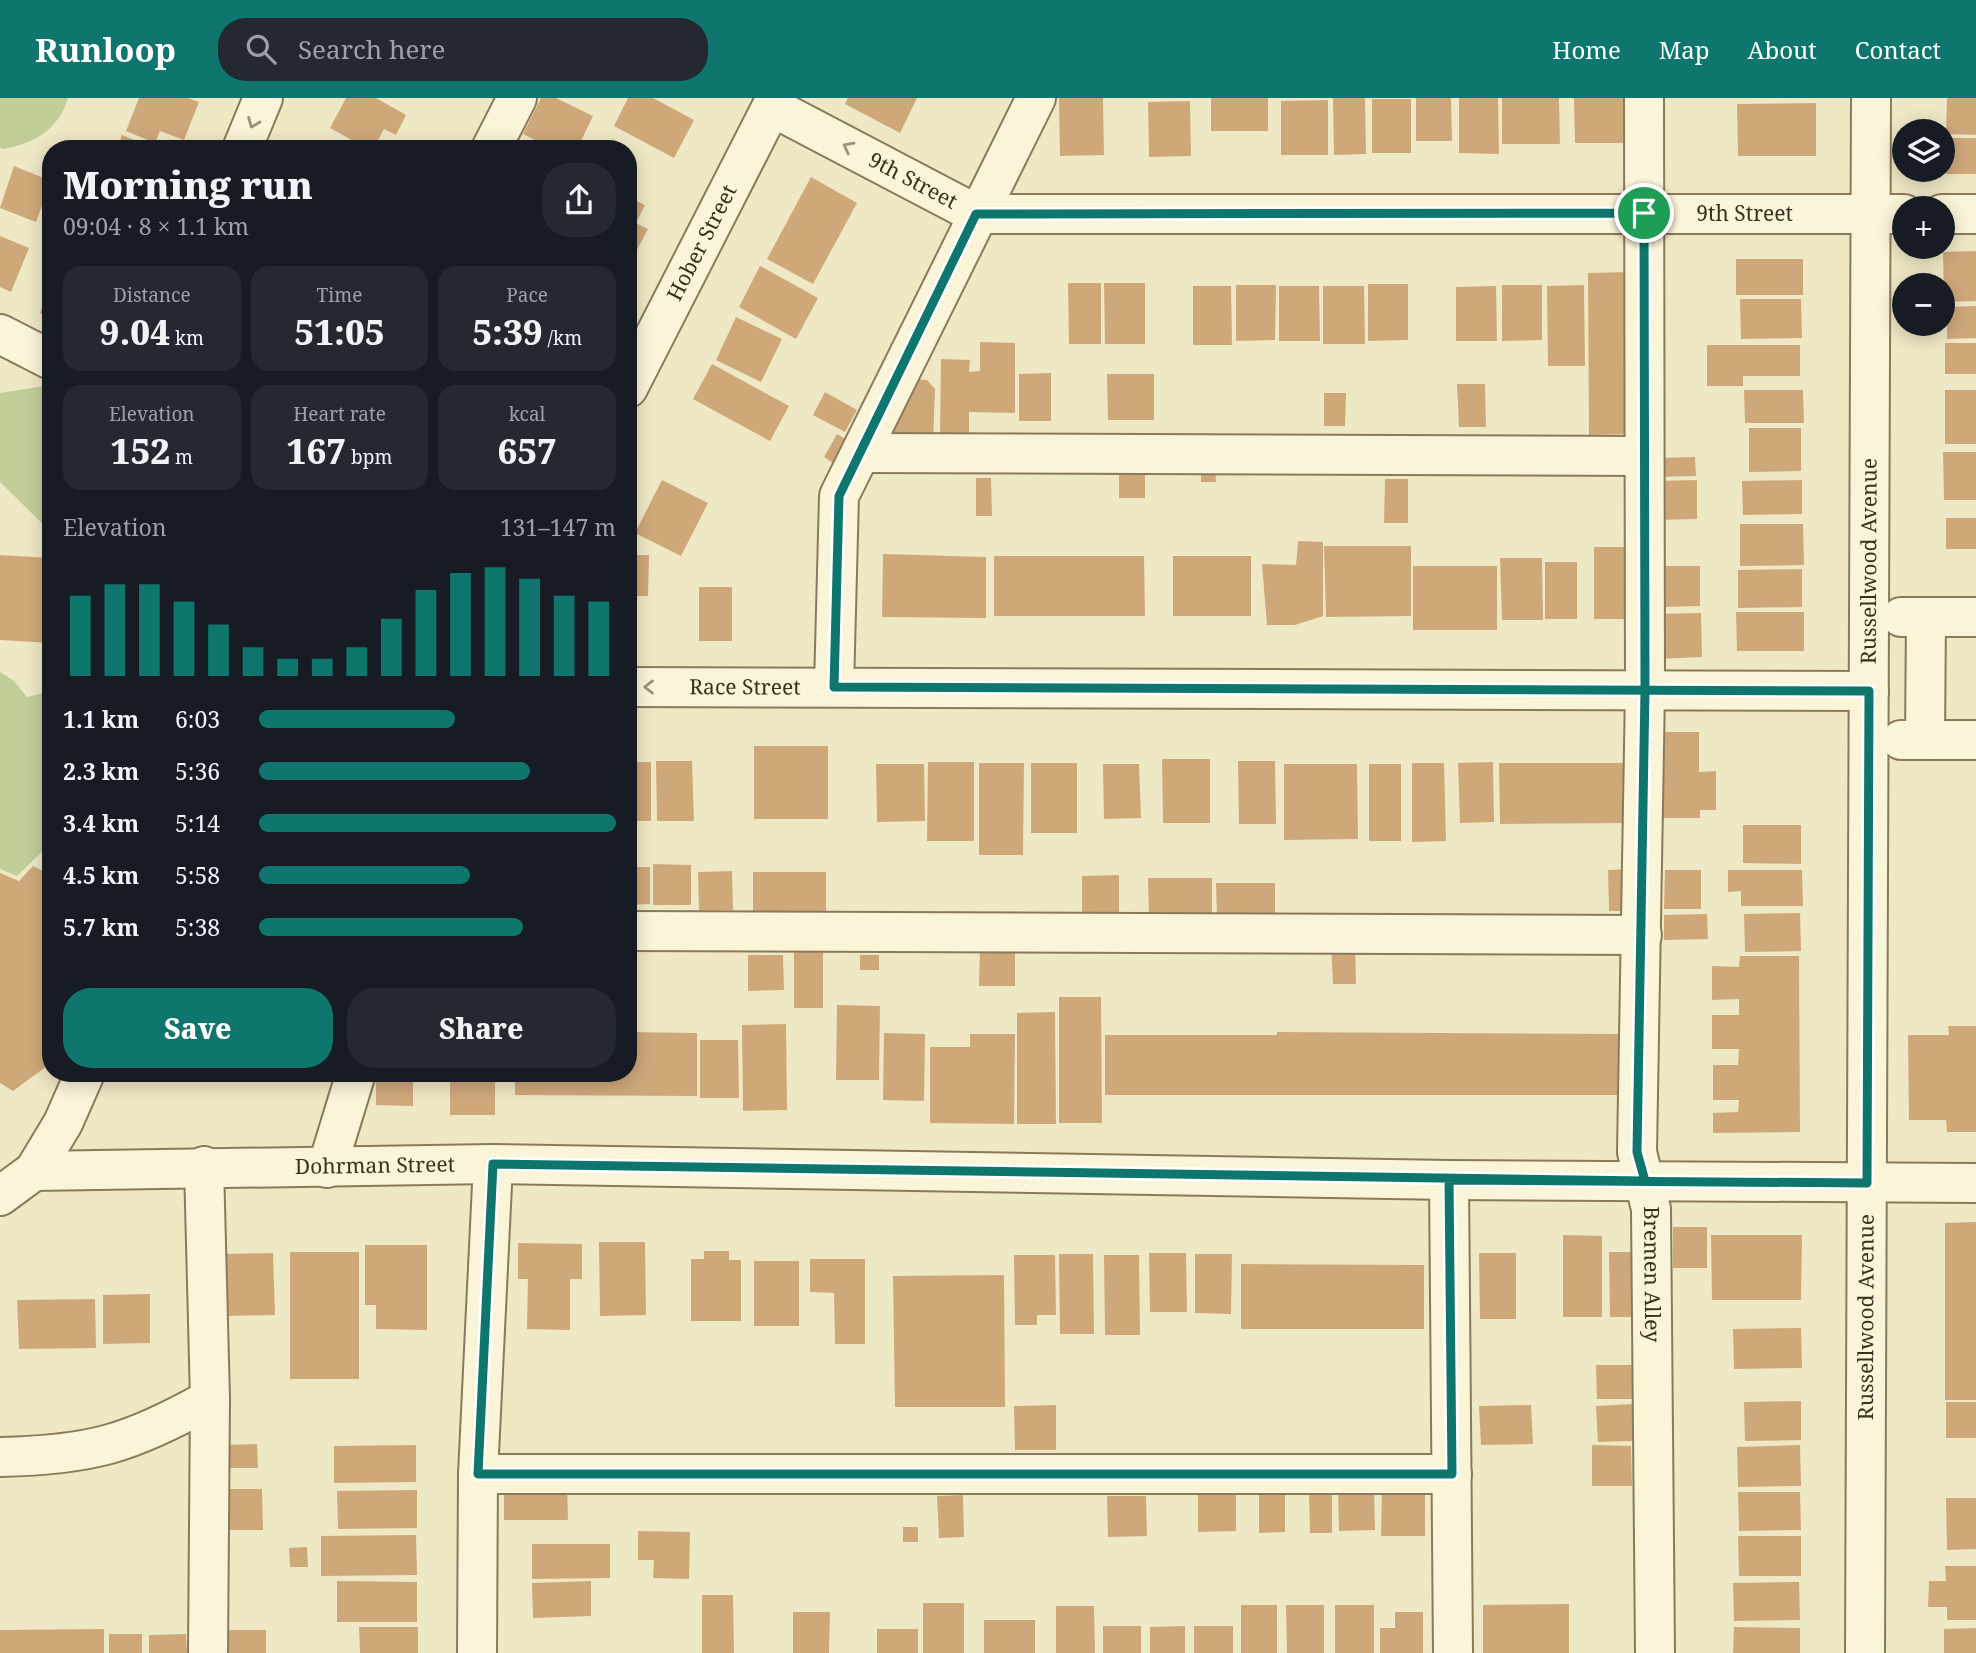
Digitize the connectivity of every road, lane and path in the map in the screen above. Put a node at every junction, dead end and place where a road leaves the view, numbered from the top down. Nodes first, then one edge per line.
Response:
1 (263, 98) edge
2 (517, 98) edge
3 (1036, 98) edge
4 (1644, 98) edge
5 (1871, 98) edge
6 (774, 103) edge
7 (246, 140) edge
8 (496, 140) edge
9 (1644, 213) junction
10 (976, 214) junction
11 (1887, 214) edge
12 (1955, 214) edge
13 (1976, 214) edge
14 (0, 334) edge
15 (42, 355) edge
16 (637, 370) edge
17 (861, 453) junction
18 (1644, 456) junction
19 (1869, 617) junction
20 (1926, 617) junction
21 (1976, 617) edge
22 (637, 687) edge
23 (834, 687) junction
24 (1645, 690) junction
25 (1869, 691) junction
26 (1868, 740) junction
27 (1925, 740) junction
28 (1976, 740) edge
29 (637, 931) edge
30 (1642, 936) junction
31 (81, 1082) edge
32 (353, 1082) edge
33 (493, 1164) junction
34 (204, 1166) junction
35 (327, 1168) junction
36 (34, 1171) junction
37 (1449, 1180) junction
38 (1645, 1181) junction
39 (1867, 1183) junction
40 (1976, 1184) edge
41 (0, 1196) edge
42 (210, 1399) junction
43 (0, 1457) edge
44 (478, 1474) junction
45 (1452, 1474) junction
46 (208, 1653) edge
47 (477, 1653) edge
48 (1454, 1653) edge
49 (1655, 1653) edge
50 (1865, 1653) edge

1 -> 7 street
2 - 8 street
3 - 10 street
4 - 9 street, Bremen Alley
5 - 11 street, Russellwood Avenue
10 -> 6 street, 9th Street
6 - 16 street, Hober Street
9 - 10 street, 9th Street
9 - 11 street, 9th Street
9 - 18 street, Bremen Alley
10 - 17 street
11 - 19 street, Russellwood Avenue
12 - 13 street
14 - 15 street
17 - 18 street
17 - 23 street
18 - 24 street, Bremen Alley
19 - 20 street
19 - 25 street, Russellwood Avenue
20 - 21 street
20 - 27 street
23 -> 22 street, Race Street
23 - 24 street, Race Street
24 - 25 street, Race Street
24 - 30 street, Bremen Alley
25 - 26 street, Russellwood Avenue
26 - 27 street
26 - 39 street, Russellwood Avenue
27 - 28 street
29 - 30 street
30 - 38 street, Bremen Alley
31 - 36 street
32 - 35 street
33 - 35 street, Dohrman Street
33 - 37 street, Dohrman Street
33 - 44 street
34 - 35 street, Dohrman Street
34 - 36 street, Dohrman Street
34 - 42 street
36 - 41 street
37 - 38 street, Dohrman Street
37 - 45 street
38 - 39 street, Dohrman Street
38 - 49 street, Bremen Alley
39 - 40 street, Dohrman Street
39 - 50 street, Russellwood Avenue
42 - 43 street
42 - 46 street
44 - 45 street
44 - 47 street
45 - 48 street

